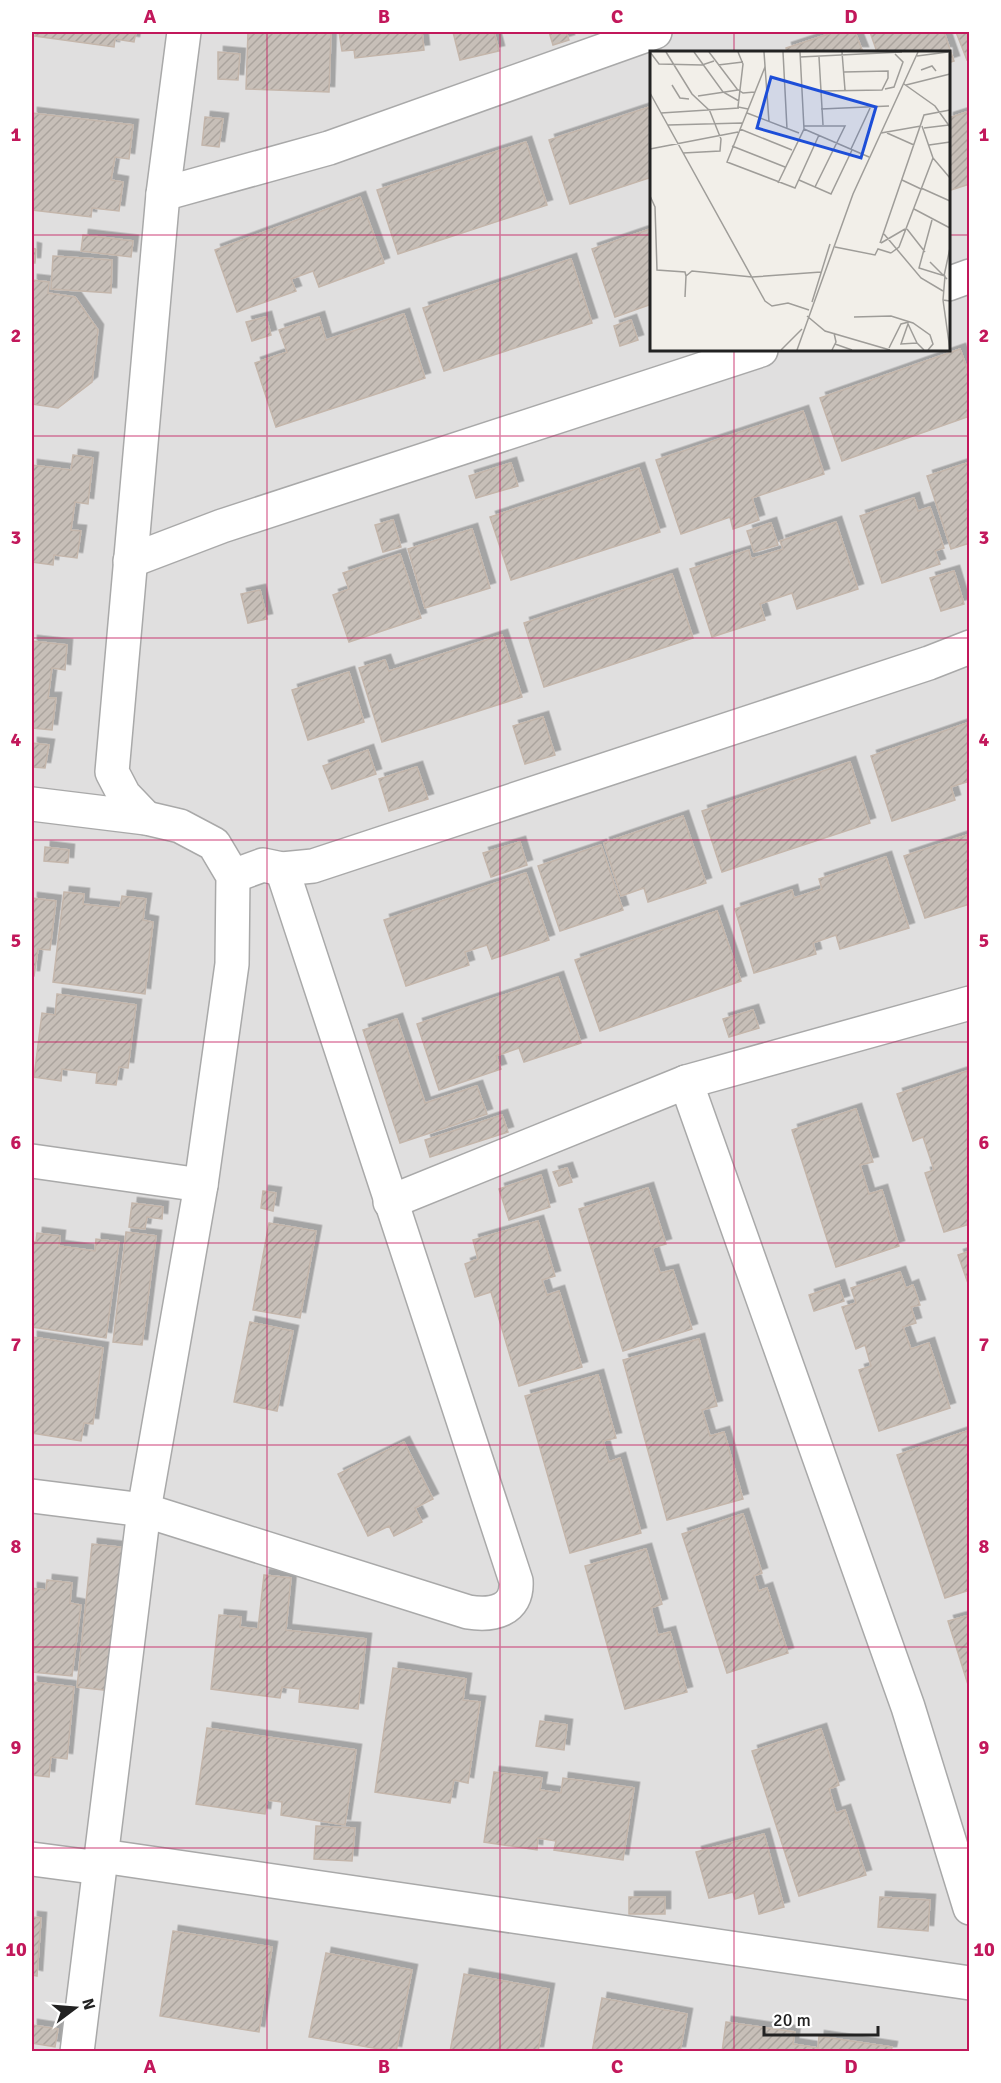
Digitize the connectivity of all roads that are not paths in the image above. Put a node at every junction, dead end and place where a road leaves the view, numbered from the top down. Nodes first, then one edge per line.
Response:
1 (184, 32) edge
2 (655, 32) edge
3 (164, 194) junction
4 (969, 276) edge
5 (950, 283) edge
6 (758, 351) edge
7 (130, 561) junction
8 (969, 647) edge
9 (32, 804) edge
10 (146, 818) junction
11 (282, 869) junction
12 (233, 876) junction
13 (969, 1004) edge
14 (686, 1082) junction
15 (32, 1161) edge
16 (201, 1185) junction
17 (390, 1202) junction
18 (32, 1496) edge
19 (144, 1510) junction
20 (32, 1859) edge
21 (101, 1862) junction
22 (969, 1908) edge
23 (969, 1983) edge
24 (77, 2052) edge

1 - 3 street
2 - 3 street
3 - 7 street
4 - 5 street
6 - 7 street
7 - 10 street
8 - 11 street
9 - 10 street
10 - 12 street
11 - 12 street
11 - 17 street
12 - 16 street
13 - 14 street
14 - 17 street
14 - 22 street
15 - 16 street
16 - 19 street
17 - 19 street
18 - 19 street
19 - 21 street
20 - 21 street
21 - 23 street
21 - 24 street

